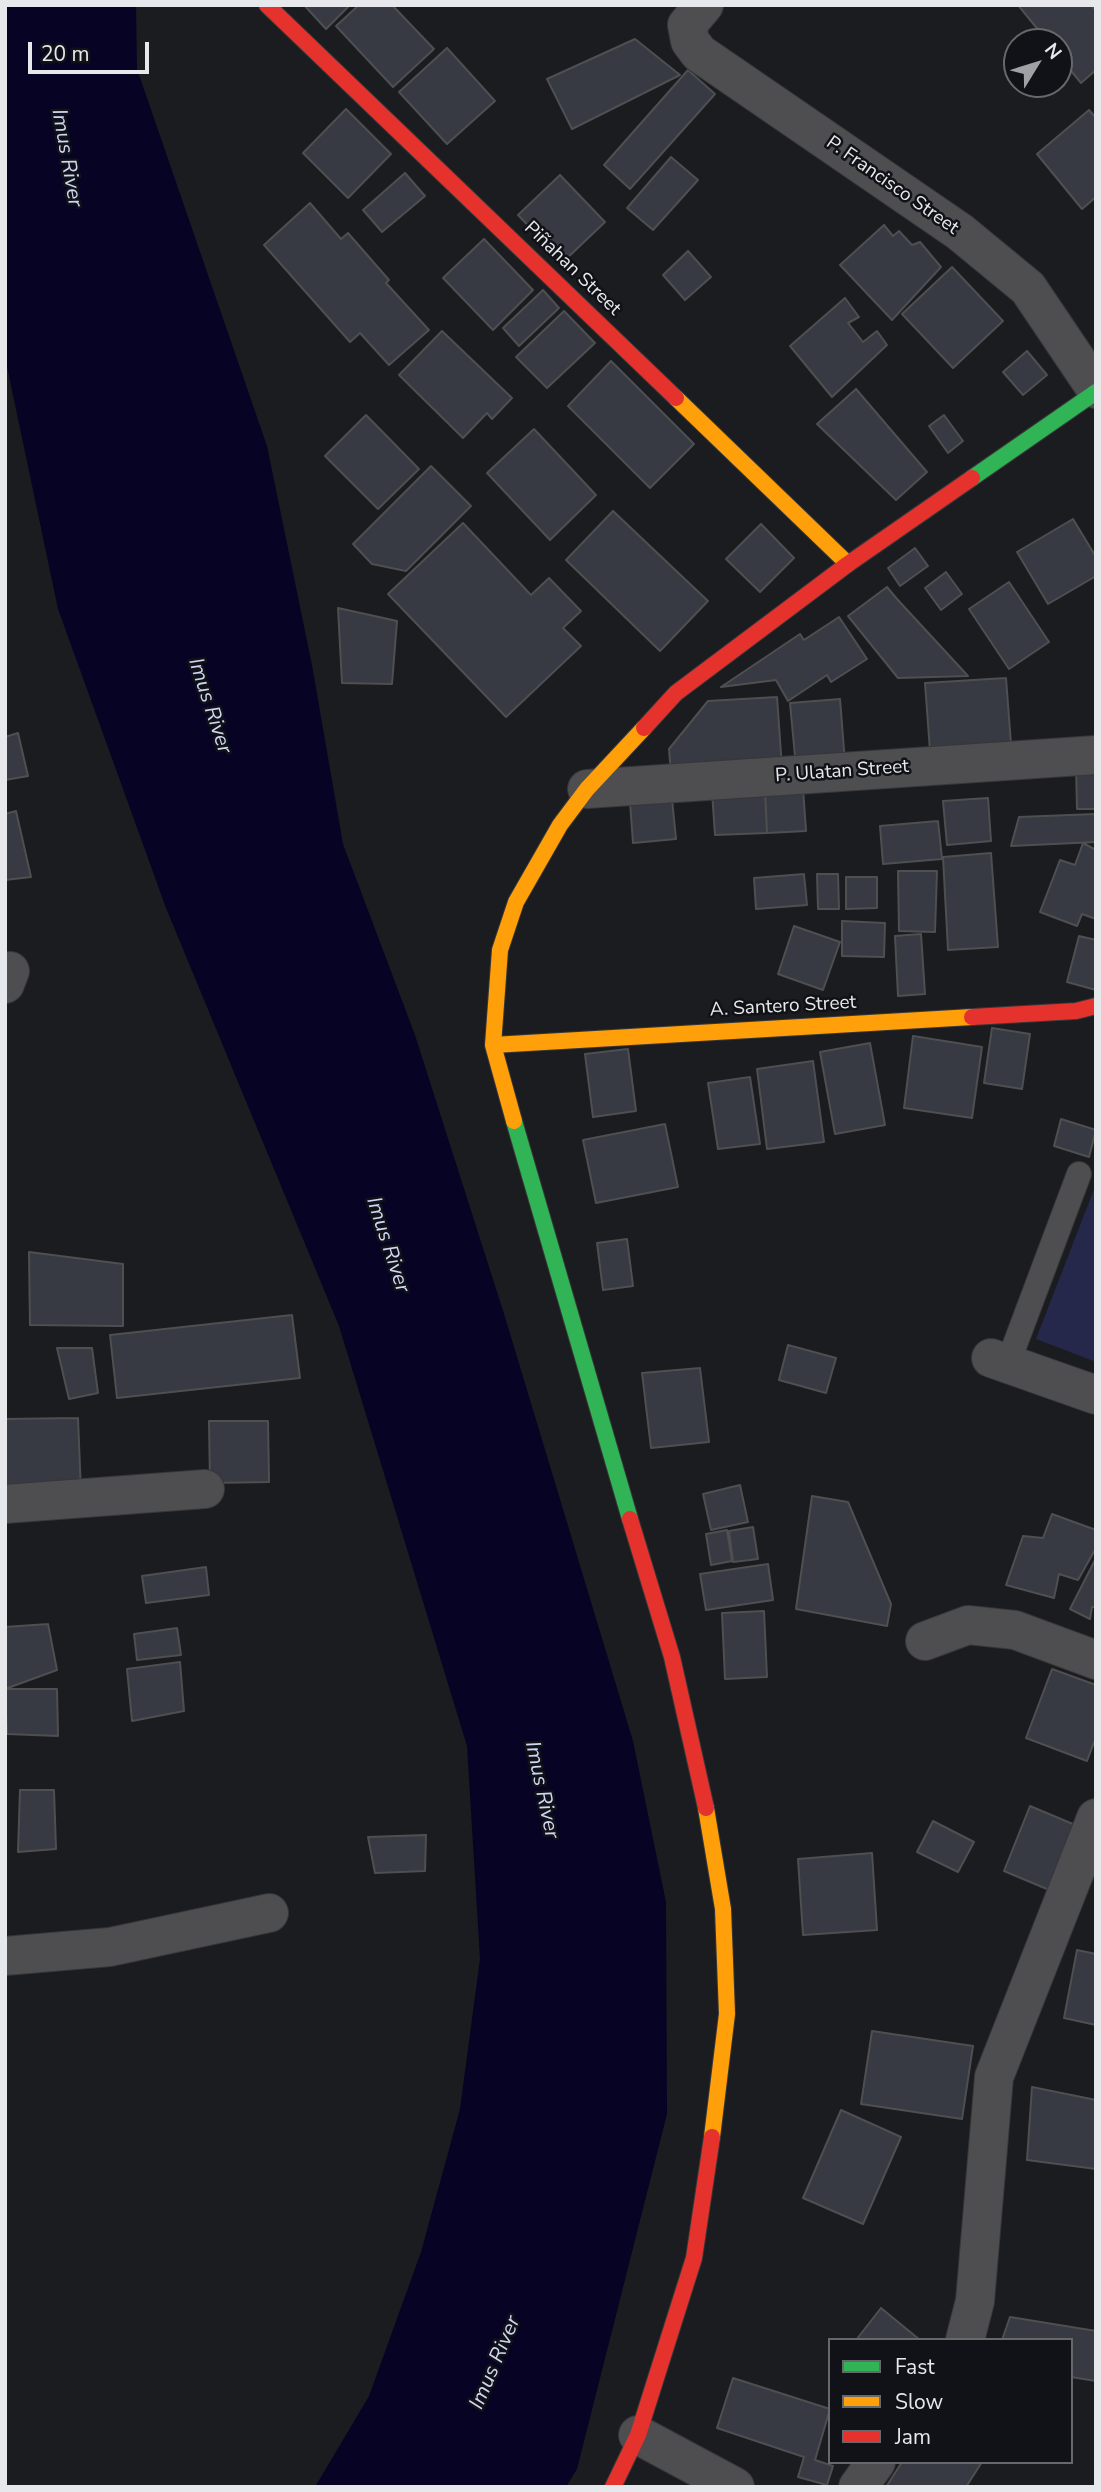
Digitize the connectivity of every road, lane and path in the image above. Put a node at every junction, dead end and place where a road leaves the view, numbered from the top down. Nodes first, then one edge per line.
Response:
1 (267, 5) edge
2 (704, 5) edge
3 (1096, 391) edge
4 (848, 564) junction
5 (1096, 755) edge
6 (587, 789) junction
7 (1096, 1006) edge
8 (494, 1045) junction
9 (1079, 1174) dead end
10 (999, 1361) joint
11 (1096, 1395) edge
12 (205, 1489) dead end
13 (5, 1504) edge
14 (925, 1641) dead end
15 (1096, 1660) edge
16 (1096, 1818) edge
17 (269, 1913) dead end
18 (5, 1956) edge
19 (966, 2338) edge
20 (638, 2434) junction
21 (875, 2464) edge
22 (613, 2487) edge
23 (735, 2487) edge
24 (858, 2487) edge

1 - 4 main road, Piñahan Street
2 - 3 street, P. Francisco Street
3 - 4 main road
4 - 6 main road
5 - 6 street, P. Ulatan Street
6 - 8 main road
7 - 8 main road, A. Santero Street
8 - 20 main road
9 - 10 lane
10 - 11 street
12 - 13 street
14 - 15 street
16 - 19 street
17 - 18 street
20 - 22 main road
20 - 23 street
21 - 24 street

